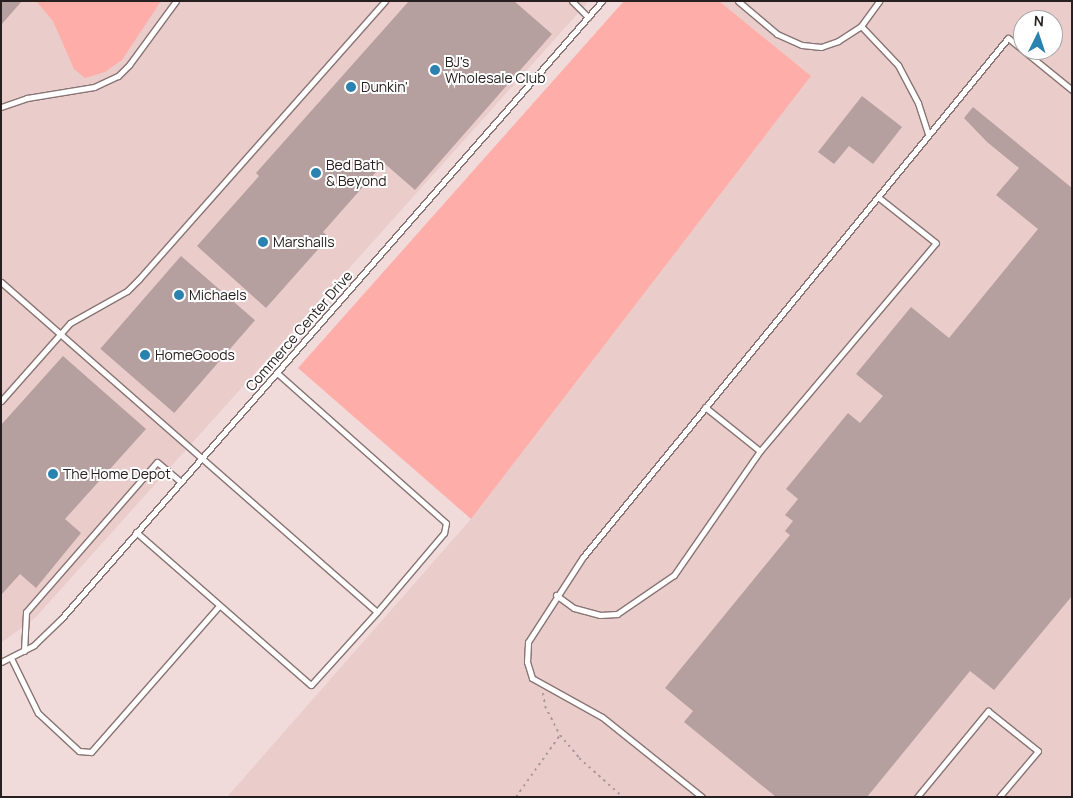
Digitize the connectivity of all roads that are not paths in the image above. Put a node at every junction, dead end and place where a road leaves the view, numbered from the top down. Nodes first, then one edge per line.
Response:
1 (176, 1) edge
2 (385, 1) edge
3 (572, 1) edge
4 (602, 1) edge
5 (738, 1) edge
6 (879, 1) edge
7 (588, 17) junction
8 (861, 26) junction
9 (1072, 90) edge
10 (1, 107) edge
11 (928, 133) junction
12 (878, 197) junction
13 (1, 282) edge
14 (60, 333) junction
15 (277, 373) junction
16 (1, 401) edge
17 (706, 407) junction
18 (760, 451) junction
19 (203, 457) junction
20 (181, 482) junction
21 (136, 532) junction
22 (556, 595) junction
23 (219, 606) junction
24 (377, 612) junction
25 (24, 651) junction
26 (11, 658) junction
27 (1, 662) edge
28 (702, 797) edge
29 (917, 797) edge
30 (999, 797) edge

1 - 10 lane
2 - 14 lane
3 - 7 lane
4 - 7 lane, Commerce Center Drive
5 - 8 lane
6 - 8 lane
7 - 15 lane, Commerce Center Drive
8 - 11 lane
9 - 11 lane
11 - 12 lane
12 - 17 lane
12 - 18 lane
13 - 14 lane
14 - 16 lane
14 - 19 lane
15 - 19 lane, Commerce Center Drive
15 - 24 lane
17 - 18 lane
17 - 22 lane
18 - 22 lane
19 - 20 lane, Commerce Center Drive
19 - 24 lane
20 - 21 lane, Commerce Center Drive
20 - 25 lane
21 - 23 lane
21 - 25 lane, Commerce Center Drive
22 - 28 lane
23 - 24 lane
23 - 26 lane
25 - 26 lane, Commerce Center Drive
26 - 27 lane, Commerce Center Drive
29 - 30 lane

